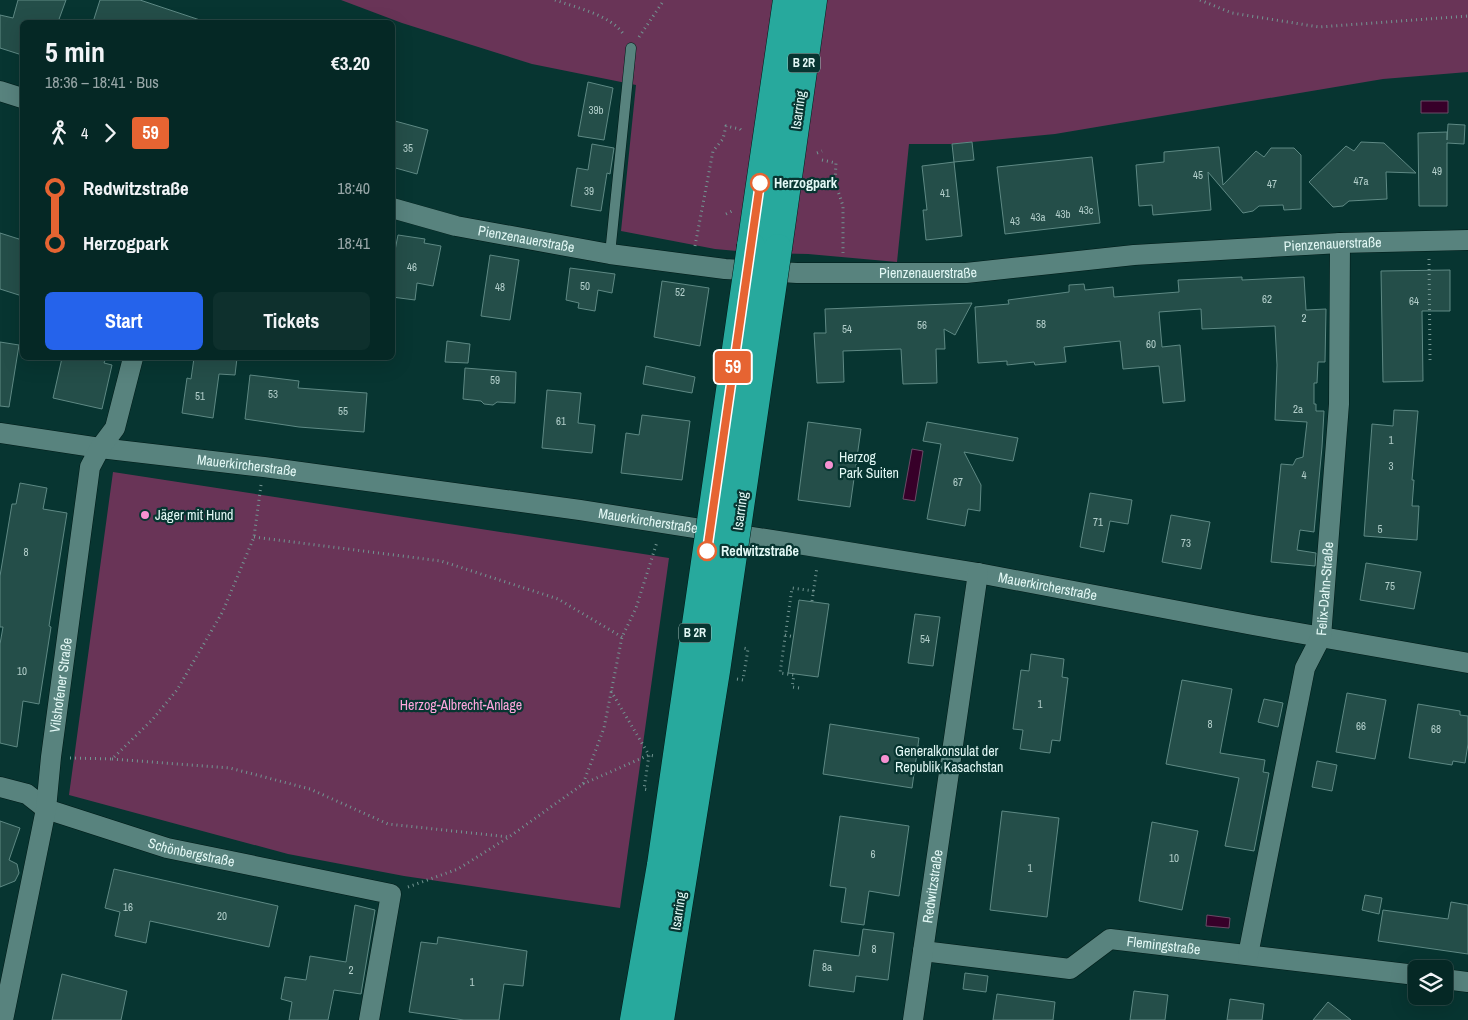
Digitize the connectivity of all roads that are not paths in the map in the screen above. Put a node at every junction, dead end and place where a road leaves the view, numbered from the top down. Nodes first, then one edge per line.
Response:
1 (787, 0) edge
2 (813, 0) edge
3 (631, 48) road end
4 (0, 91) edge
5 (20, 97) edge
6 (395, 209) edge
7 (1468, 240) edge
8 (1340, 243) junction
9 (610, 254) junction
10 (133, 360) edge
11 (0, 433) edge
12 (100, 448) junction
13 (978, 574) junction
14 (1321, 637) junction
15 (1468, 663) edge
16 (0, 787) edge
17 (46, 809) junction
18 (923, 950) junction
19 (1248, 955) junction
20 (1408, 974) edge
21 (1453, 980) edge
22 (1468, 982) edge
23 (3, 1020) edge
24 (370, 1020) edge
25 (634, 1020) edge
26 (660, 1020) edge
27 (913, 1020) edge

1 - 25 highway, Isarring / B 2R, bridge
2 - 26 highway, Isarring / B 2R, bridge
3 - 9 lane
4 - 5 street
6 - 9 street, Pienzenauerstraße
7 - 8 street, Pienzenauerstraße
8 - 9 street, Pienzenauerstraße
8 - 14 street, Felix-Dahn-Straße
10 - 12 street, Vilshofener Straße
11 - 12 street, Mauerkircherstraße
12 - 13 street, Mauerkircherstraße
12 - 17 street, Vilshofener Straße
13 - 14 street, Mauerkircherstraße
13 - 18 street, Redwitzstraße
14 - 15 street, Mauerkircherstraße
14 - 19 street, Felix-Dahn-Straße
16 - 17 street, Schönbergstraße
17 - 23 street, Vilshofener Straße
17 - 24 street, Schönbergstraße
18 - 19 street, Flemingstraße
18 - 27 street, Redwitzstraße
19 - 20 street, Flemingstraße
21 - 22 street

